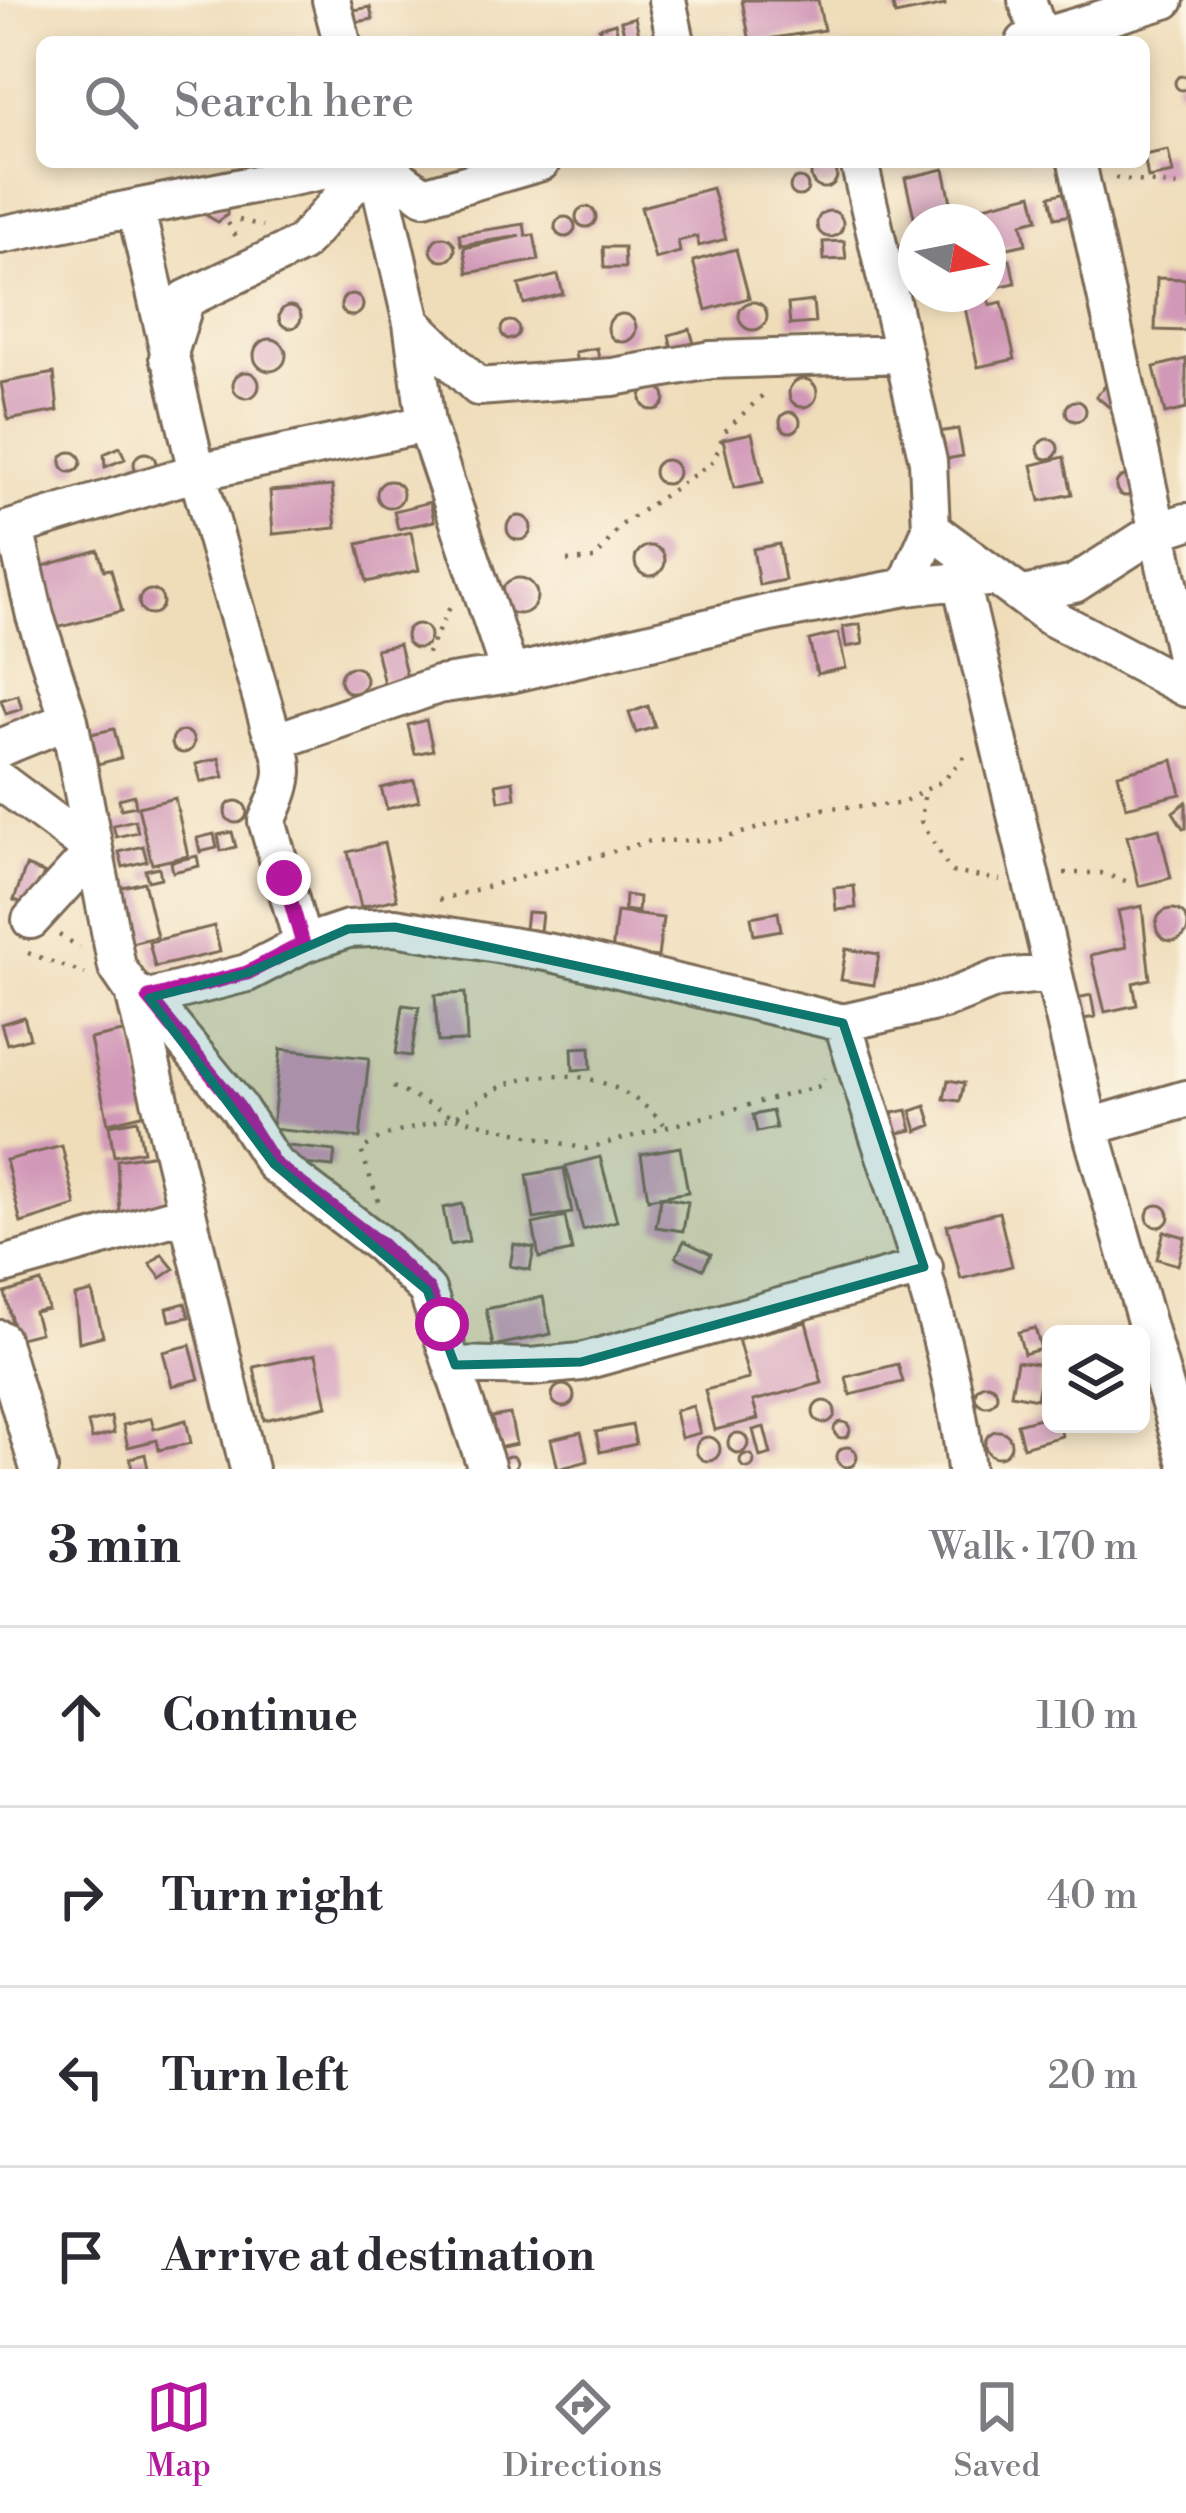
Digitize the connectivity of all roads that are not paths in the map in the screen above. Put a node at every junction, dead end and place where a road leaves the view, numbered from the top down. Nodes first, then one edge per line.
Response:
1 (331, 0) edge
2 (667, 0) edge
3 (1028, 0) edge
4 (1165, 0) edge
5 (340, 36) edge
6 (675, 36) edge
7 (1035, 36) edge
8 (1052, 36) edge
9 (343, 168) edge
10 (368, 168) edge
11 (374, 168) edge
12 (382, 168) edge
13 (520, 168) edge
14 (860, 168) edge
15 (1078, 168) edge
16 (136, 210) junction
17 (0, 235) edge
18 (412, 323) junction
19 (904, 354) junction
20 (168, 357) junction
21 (426, 424) junction
22 (197, 472) junction
23 (1170, 527) edge
24 (7, 530) edge
25 (932, 530) junction
26 (993, 585) junction
27 (906, 586) junction
28 (0, 589) edge
29 (35, 616) junction
30 (1186, 661) edge
31 (510, 674) junction
32 (1186, 688) edge
33 (69, 720) junction
34 (278, 741) junction
35 (0, 748) edge
36 (0, 781) edge
37 (94, 851) junction
38 (31, 920) road end
39 (303, 944) junction
40 (1051, 973) junction
41 (133, 986) junction
42 (843, 1023) junction
43 (1186, 1099) edge
44 (1090, 1127) junction
45 (185, 1214) junction
46 (0, 1266) edge
47 (924, 1267) junction
48 (0, 1339) edge
49 (455, 1365) junction
50 (1186, 1460) edge
51 (39, 1469) edge
52 (249, 1469) edge
53 (487, 1469) edge
54 (966, 1469) edge

1 - 5 street
2 - 6 street
3 - 7 street
4 - 8 street
9 - 16 street
10 - 20 street
11 - 18 street
12 - 13 street
14 - 19 street
15 - 23 street
16 - 17 street
16 - 20 street
18 - 19 street
18 - 21 street
19 - 25 street
20 - 22 street
21 - 22 street
21 - 31 street
22 - 24 street
22 - 34 street
23 - 26 street
23 - 30 street
24 - 29 street
25 - 26 street
25 - 27 street
26 - 27 street
26 - 32 street
26 - 40 street
27 - 31 street
28 - 29 street
29 - 33 street
31 - 34 street
33 - 35 street
33 - 37 street
34 - 39 street
36 - 37 street
37 - 38 street
37 - 41 street
39 - 41 street
39 - 42 street
40 - 42 street
40 - 44 street
41 - 45 street
41 - 49 street
42 - 47 street
43 - 44 street
44 - 50 street
45 - 46 street
45 - 52 street
47 - 49 street
47 - 54 street
48 - 51 street
49 - 53 street

